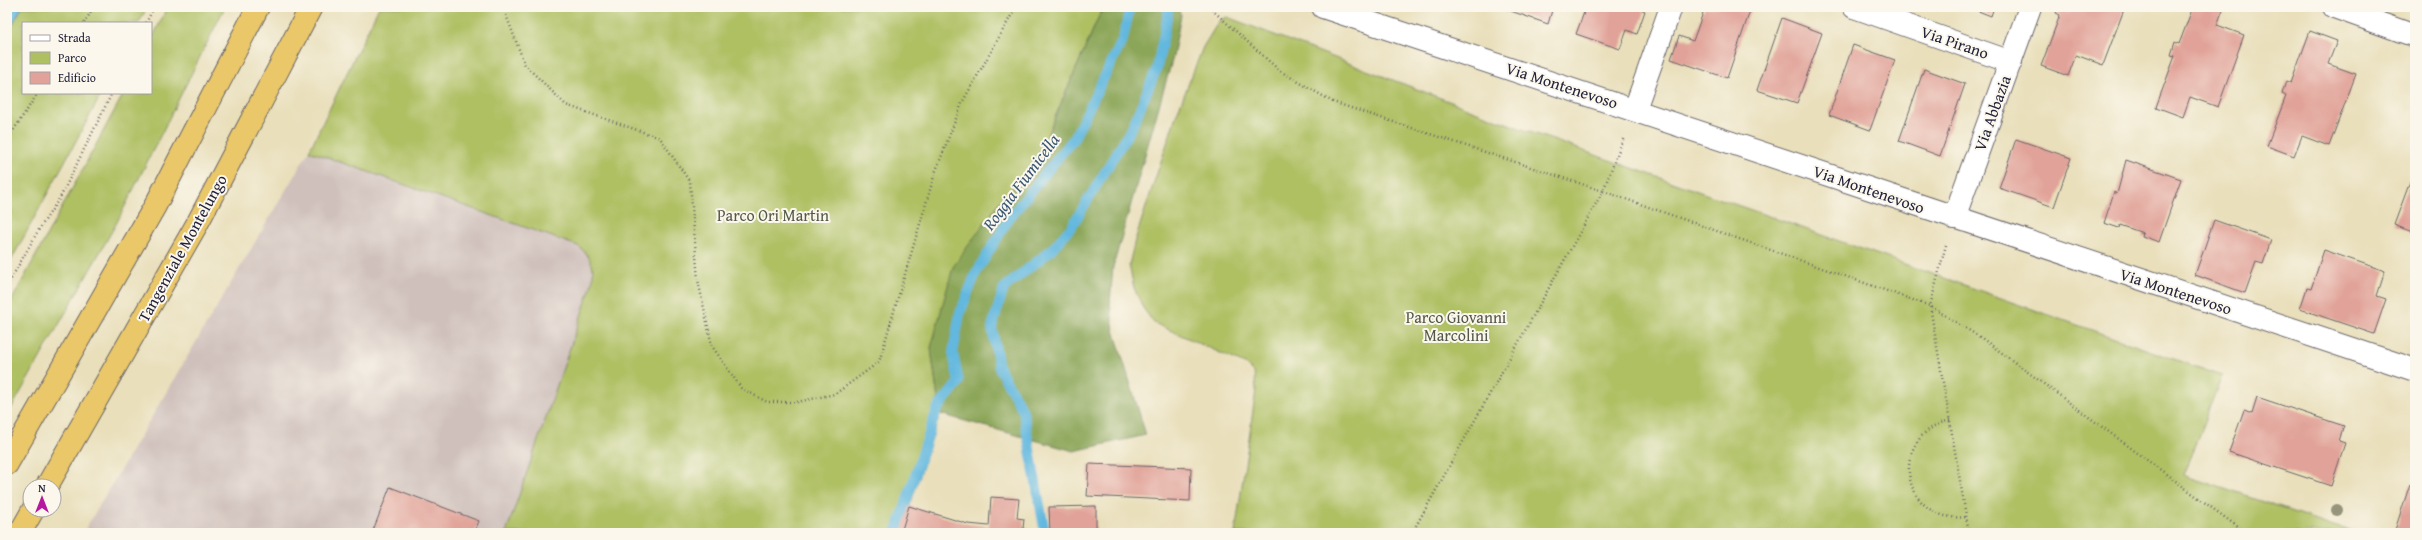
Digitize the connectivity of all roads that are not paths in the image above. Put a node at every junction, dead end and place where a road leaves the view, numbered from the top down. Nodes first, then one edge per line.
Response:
1 (258, 7) edge
2 (311, 7) edge
3 (1323, 7) edge
4 (1671, 7) edge
5 (1854, 7) edge
6 (2030, 7) edge
7 (2334, 7) edge
8 (2415, 36) edge
9 (2011, 62) junction
10 (1635, 109) junction
11 (1954, 218) junction
12 (2415, 370) edge
13 (7, 464) edge
14 (52, 478) edge
15 (28, 518) edge
16 (20, 533) edge

1 - 13 highway
2 - 14 highway, Tangenziale Montelungo
3 - 10 street, Via Montenevoso
4 - 10 street
5 - 9 street, Via Pirano
6 - 9 street, Via Abbazia
7 - 8 street
9 - 11 street, Via Abbazia
10 - 11 street, Via Montenevoso
11 - 12 street, Via Montenevoso
15 - 16 highway

